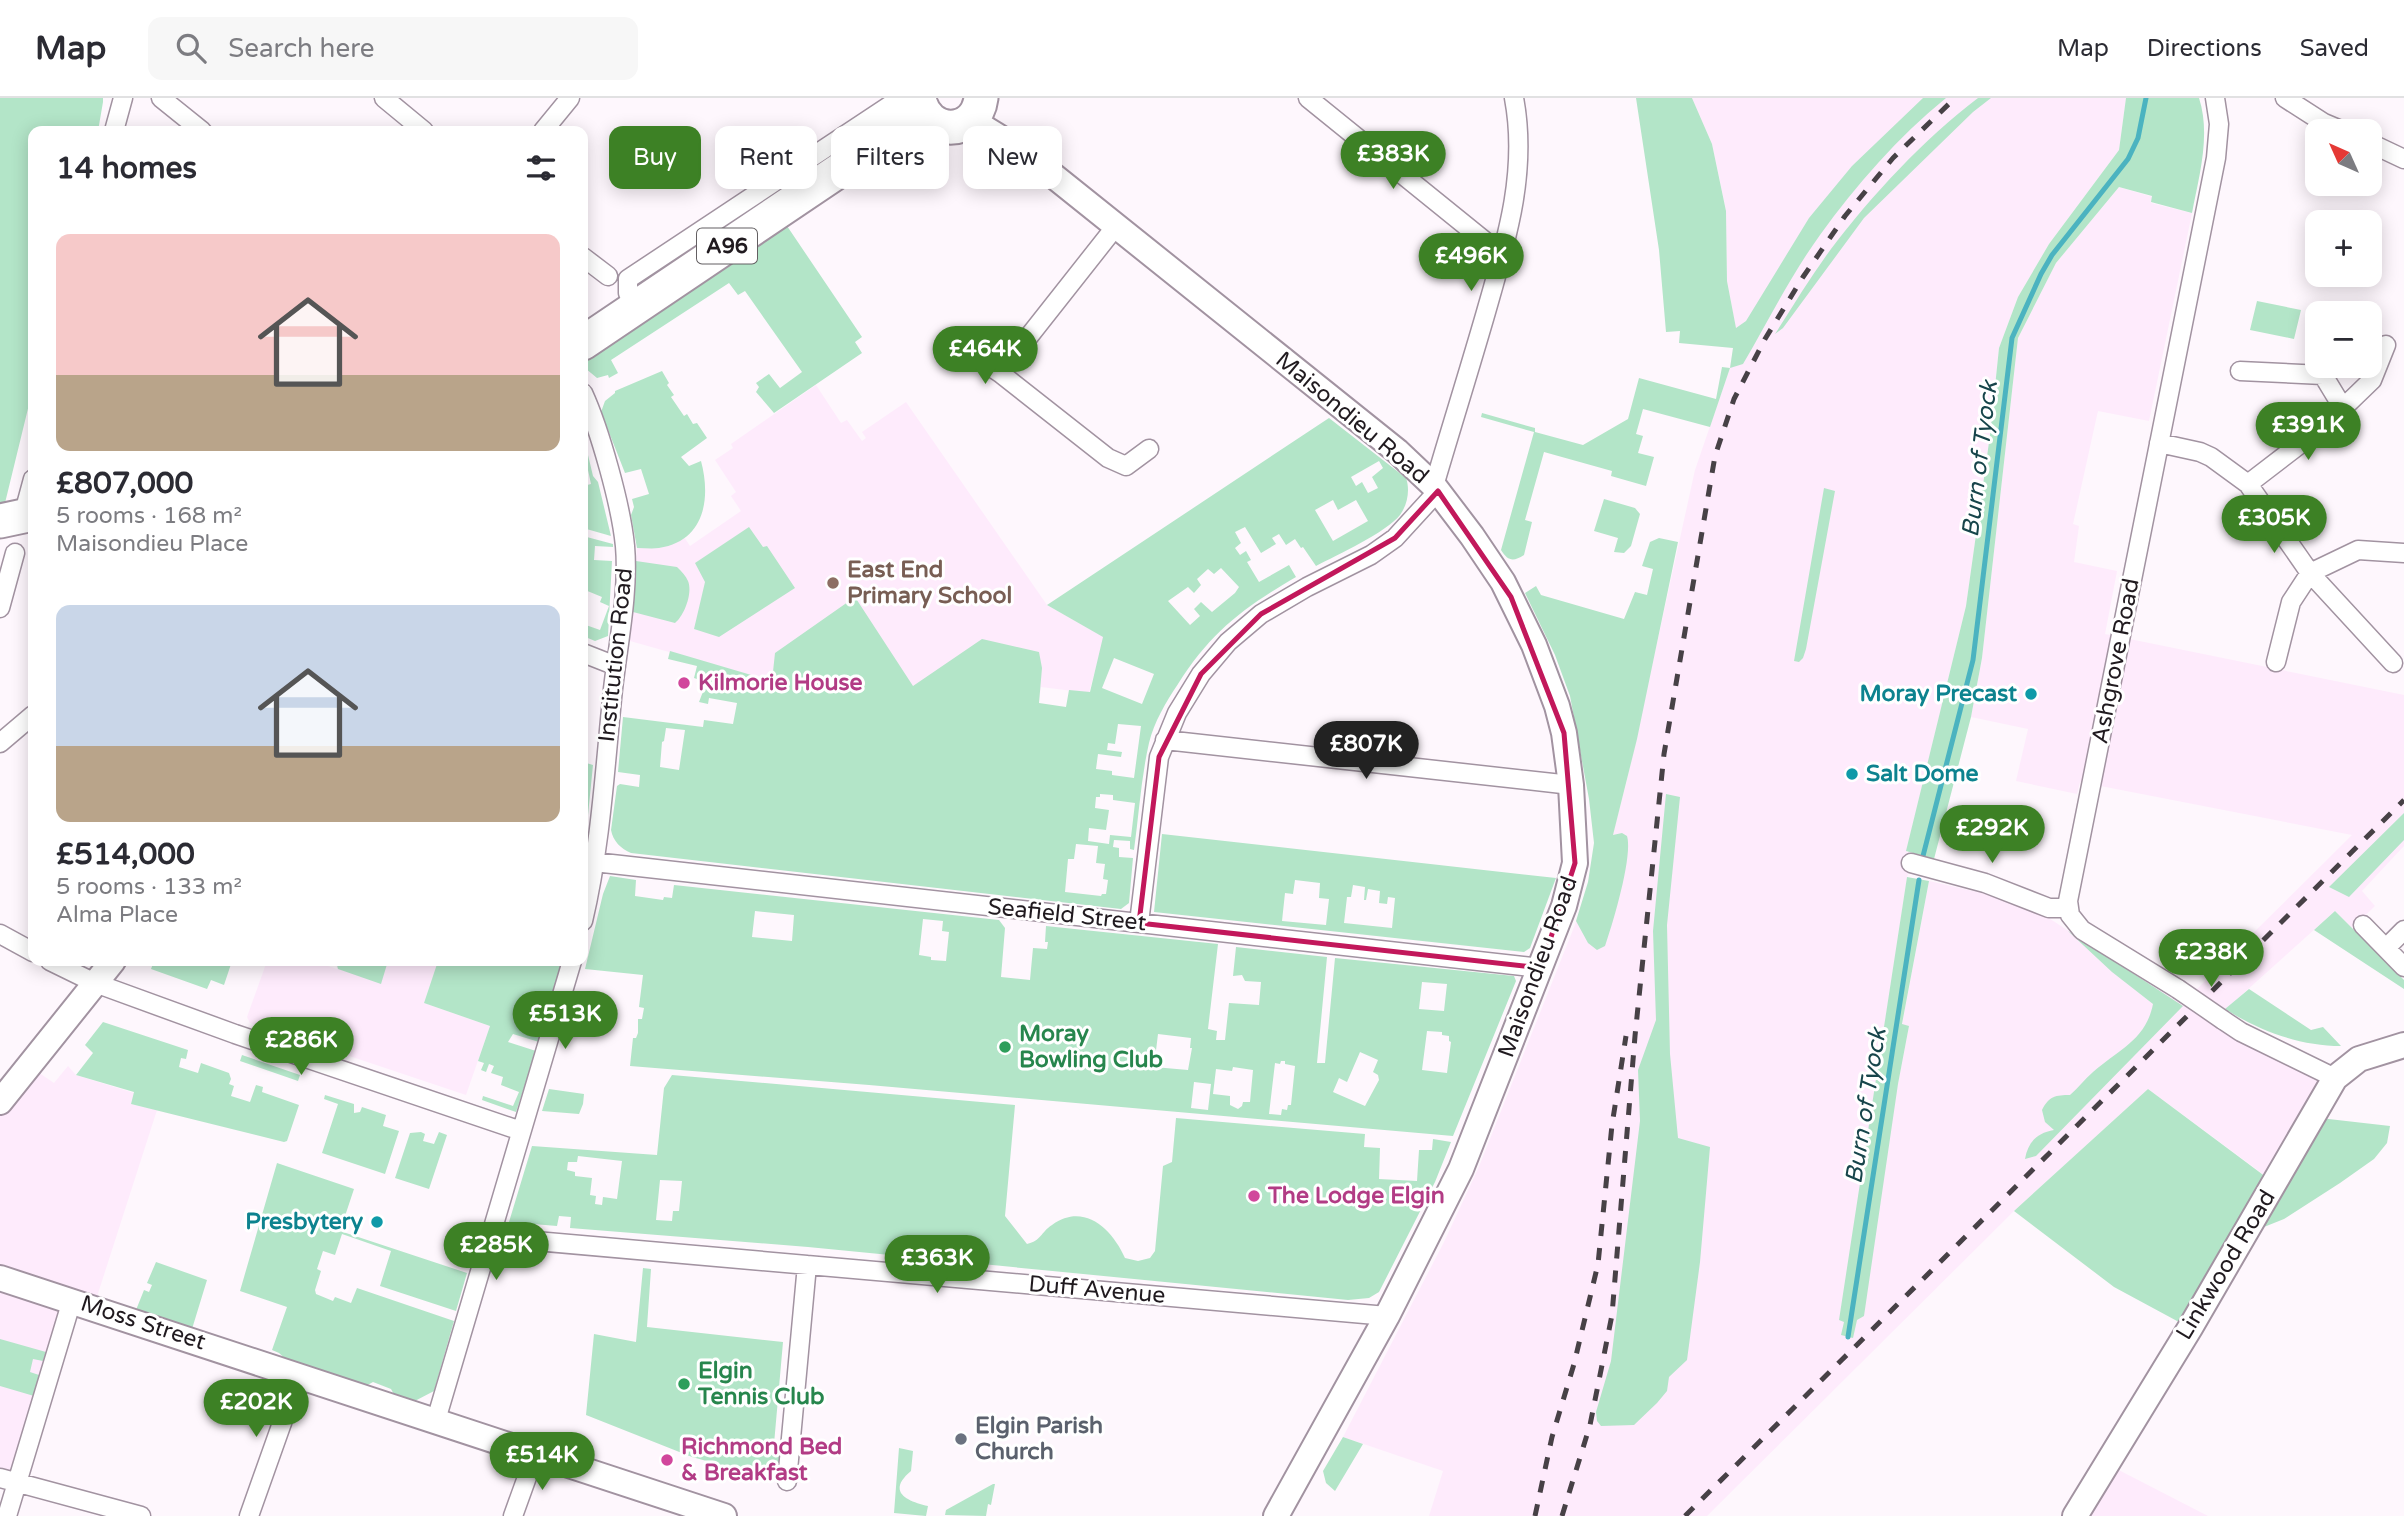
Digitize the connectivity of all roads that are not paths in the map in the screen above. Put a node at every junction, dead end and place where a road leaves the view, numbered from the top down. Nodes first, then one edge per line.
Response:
1 (122, 98) edge
2 (161, 98) edge
3 (384, 98) edge
4 (570, 98) edge
5 (1308, 98) edge
6 (1514, 98) edge
7 (2215, 98) edge
8 (2285, 98) edge
9 (2311, 98) edge
10 (918, 105) edge
11 (977, 107) edge
12 (2318, 119) edge
13 (2322, 119) edge
14 (115, 126) edge
15 (196, 126) edge
16 (418, 126) edge
17 (547, 126) edge
18 (2382, 149) edge
19 (2404, 159) edge
20 (1116, 226) junction
21 (1502, 255) junction
22 (588, 261) edge
23 (608, 276) dead end
24 (635, 309) junction
25 (588, 340) edge
26 (2386, 345) dead end
27 (964, 349) dead end
28 (2240, 371) dead end
29 (1000, 373) junction
30 (588, 408) edge
31 (2343, 408) junction
32 (2159, 443) junction
33 (1149, 449) dead end
34 (2248, 484) junction
35 (1436, 489) junction
36 (28, 493) edge
37 (19, 517) edge
38 (15, 553) dead end
39 (2404, 553) edge
40 (2310, 573) junction
41 (0, 608) edge
42 (588, 655) edge
43 (2276, 662) dead end
44 (2393, 663) dead end
45 (615, 666) junction
46 (28, 719) edge
47 (1165, 740) junction
48 (0, 743) edge
49 (1571, 785) junction
50 (594, 862) junction
51 (1911, 863) dead end
52 (588, 894) edge
53 (2068, 908) junction
54 (1139, 923) junction
55 (2363, 925) dead end
56 (2404, 930) edge
57 (0, 934) edge
58 (2386, 948) junction
59 (28, 949) edge
60 (60, 966) edge
61 (109, 966) edge
62 (570, 966) edge
63 (2404, 967) edge
64 (1541, 968) junction
65 (95, 983) junction
66 (2404, 1045) edge
67 (2335, 1078) junction
68 (0, 1102) edge
69 (521, 1131) junction
70 (490, 1237) junction
71 (807, 1265) junction
72 (0, 1278) edge
73 (72, 1300) junction
74 (1387, 1316) junction
75 (299, 1375) junction
76 (436, 1420) junction
77 (535, 1455) junction
78 (8, 1480) edge
79 (787, 1481) dead end
80 (7, 1516) edge
81 (141, 1516) edge
82 (249, 1516) edge
83 (513, 1516) edge
84 (724, 1516) edge
85 (1276, 1516) edge
86 (2075, 1516) edge

1 - 14 street
2 - 15 street
3 - 16 street
4 - 17 street
5 - 21 street
6 - 21 street
7 - 32 street, Ashgrove Road
8 - 12 street
9 - 13 street
10 - 11 highway
10 - 24 highway, A96
10 - 24 street
11 - 20 street, Maisondieu Road
18 - 19 street
20 - 29 street
20 - 35 street, Maisondieu Road
21 - 35 street
22 - 23 street
24 - 25 highway, A96
26 - 31 street
27 - 29 street
28 - 31 street
29 - 33 street
30 - 45 street, Institution Road
31 - 34 street
32 - 34 street
32 - 53 street, Ashgrove Road
34 - 40 street
35 - 47 street
35 - 49 street, Maisondieu Road
36 - 37 street
38 - 41 street
39 - 40 street
40 - 43 street
40 - 44 street
42 - 45 street
45 - 50 street, Institution Road
46 - 48 street
47 - 49 street
47 - 54 street
49 - 64 street, Maisondieu Road
50 - 52 street, Institution Road
50 - 54 street, Seafield Street
51 - 53 street
53 - 67 street, bridge
54 - 64 street, Seafield Street
55 - 58 street
56 - 58 street
57 - 59 street
58 - 63 street
60 - 65 street
61 - 65 street
62 - 69 street
64 - 74 street, Maisondieu Road
65 - 68 street
65 - 69 street
66 - 67 street, Linkwood Road
67 - 86 street, Linkwood Road
69 - 70 street
70 - 71 street, Duff Avenue
70 - 76 street
71 - 74 street, Duff Avenue
71 - 79 street
72 - 73 street, Moss Street
73 - 75 street, Moss Street
73 - 78 street
74 - 85 street, Maisondieu Road
75 - 76 street, Moss Street
75 - 82 street
76 - 77 street, Moss Street
77 - 83 street
77 - 84 street, Moss Street
78 - 80 street
78 - 81 street

